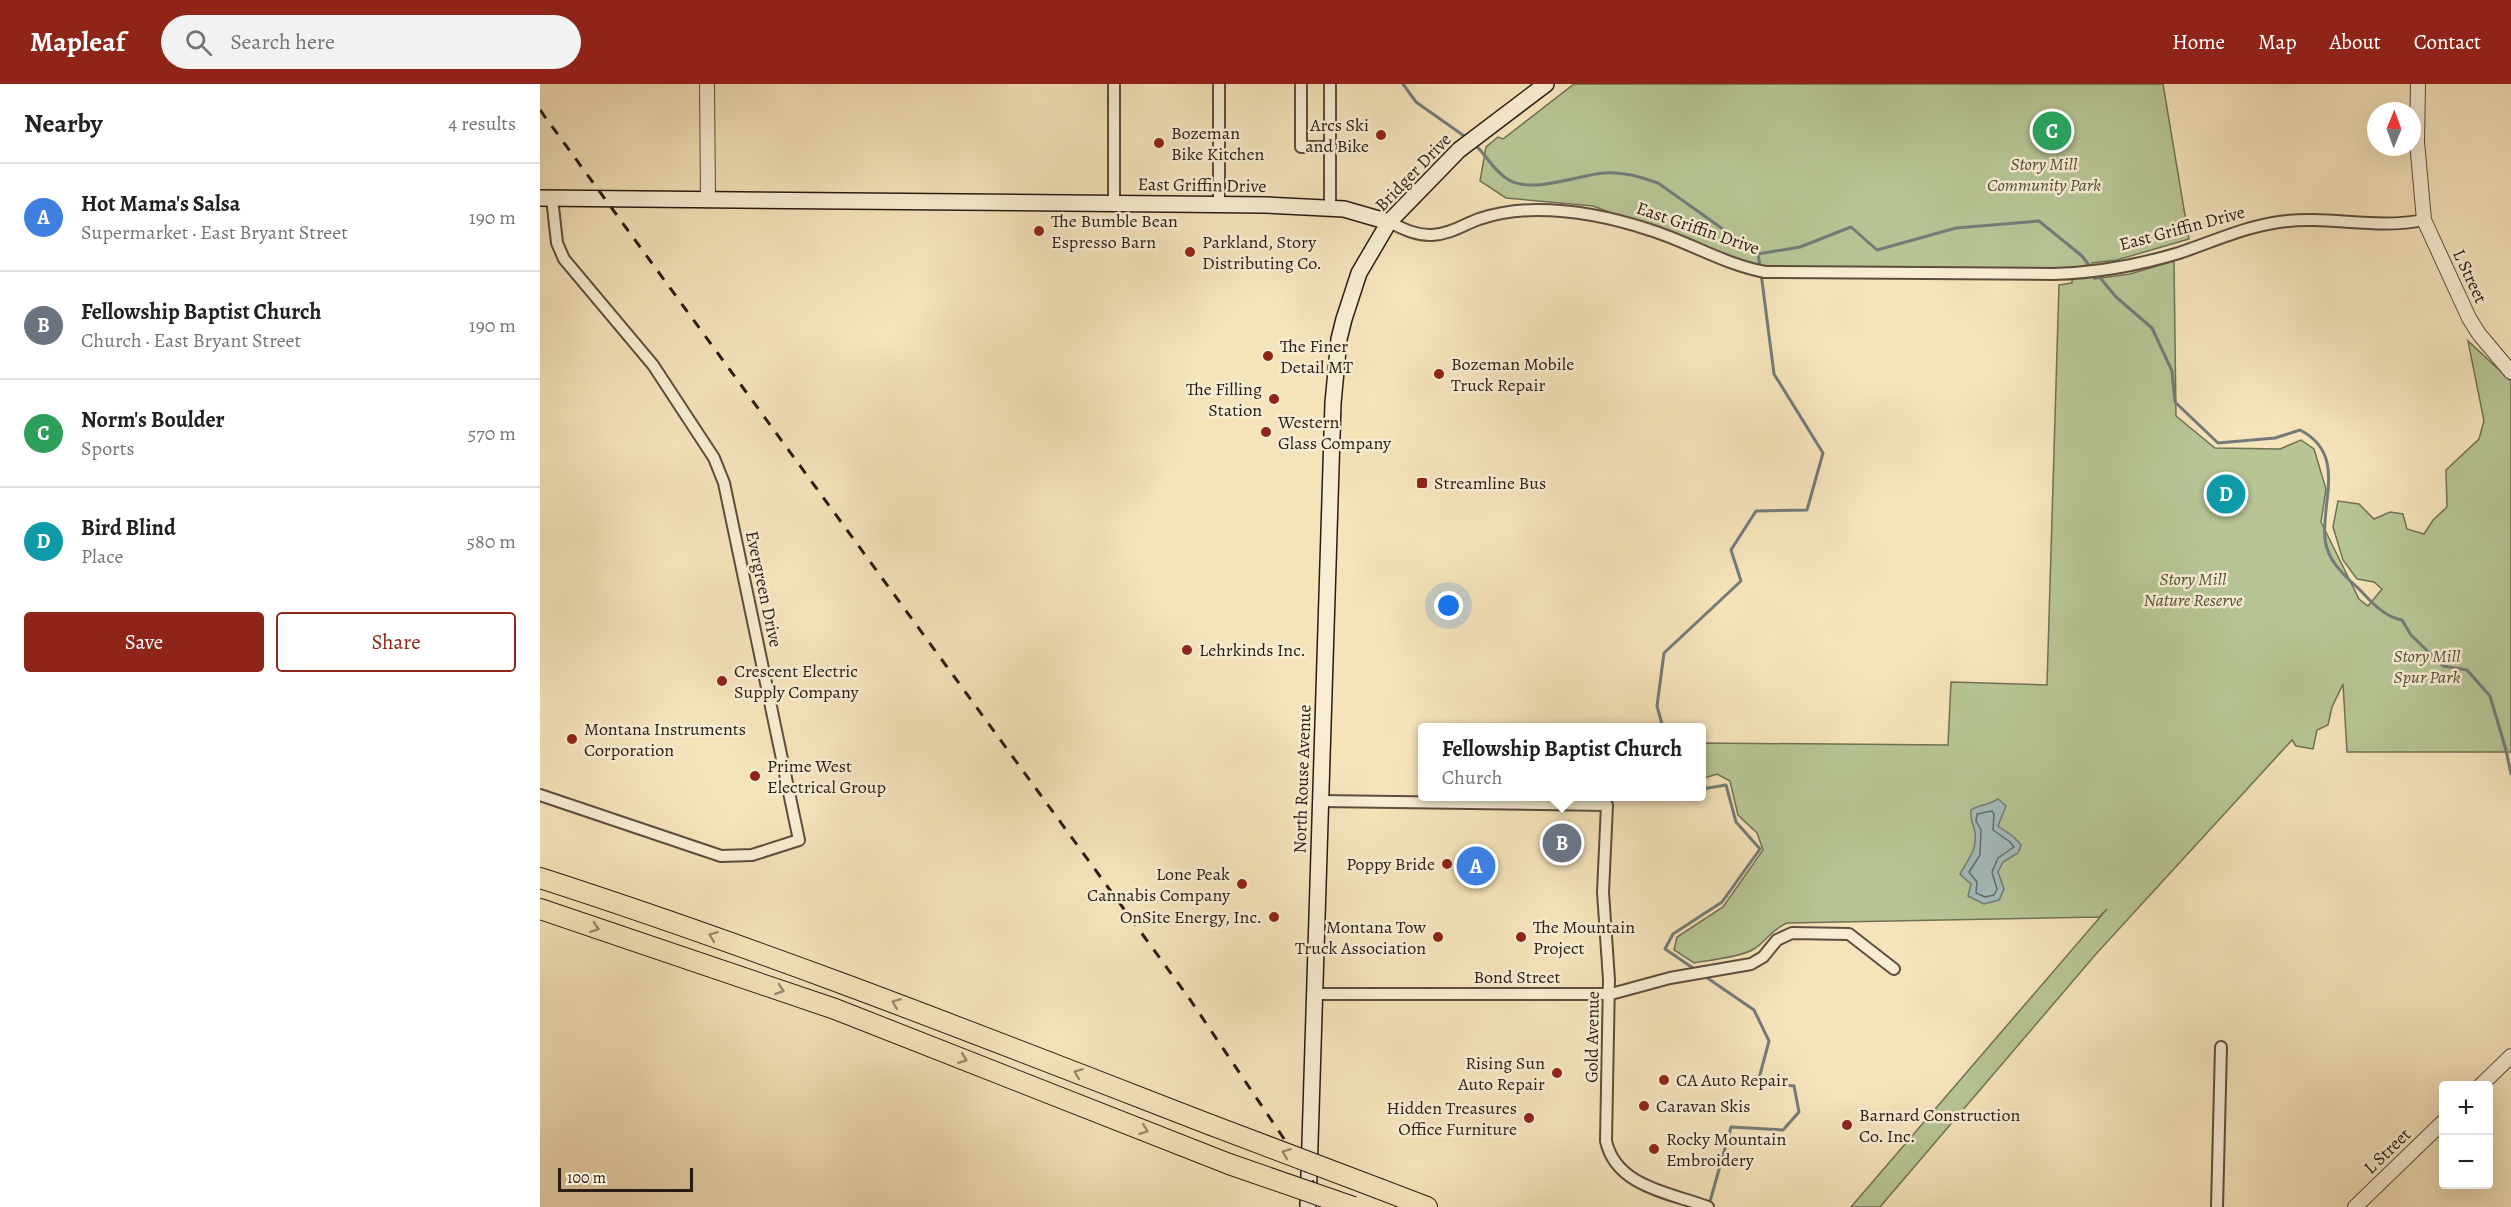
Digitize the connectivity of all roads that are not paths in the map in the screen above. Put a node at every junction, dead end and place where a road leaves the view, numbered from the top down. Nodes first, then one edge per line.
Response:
1 (708, 84) edge
2 (1114, 84) edge
3 (1219, 84) edge
4 (1301, 84) edge
5 (1330, 84) edge
6 (1546, 84) edge
7 (2418, 84) edge
8 (1331, 147) junction
9 (546, 198) edge
10 (708, 199) junction
11 (1114, 203) junction
12 (1219, 204) junction
13 (1330, 207) junction
14 (2424, 220) junction
15 (1389, 222) junction
16 (1338, 352) joint
17 (2511, 372) edge
18 (540, 795) edge
19 (1320, 801) junction
20 (540, 878) edge
21 (540, 909) edge
22 (1894, 969) dead end
23 (1315, 994) junction
24 (1609, 994) junction
25 (2221, 1047) dead end
26 (2511, 1056) edge
27 (2485, 1081) edge
28 (2439, 1126) edge
29 (1308, 1207) edge
30 (1353, 1207) edge
31 (1427, 1207) edge
32 (1708, 1207) edge
33 (2217, 1207) edge
34 (2355, 1207) edge

1 - 10 street
2 - 11 street
3 - 12 street
4 - 8 street
5 - 8 street
6 - 15 main road, Bridger Drive
7 - 14 street, L Street
8 - 13 street
9 - 10 main road, East Griffin Drive
9 - 18 street, Evergreen Drive
10 - 11 main road, East Griffin Drive
11 - 12 main road, East Griffin Drive
12 - 13 main road, East Griffin Drive
13 - 15 main road, East Griffin Drive
14 - 15 street, East Griffin Drive
14 - 17 street, L Street
15 - 16 main road, Bridger Drive
16 - 19 main road, North Rouse Avenue
19 - 23 main road, North Rouse Avenue
19 - 24 street, Gold Avenue
31 -> 20 highway, bridge
21 -> 30 highway, bridge
22 - 24 street, Bond Street
23 - 24 street, Bond Street
23 - 29 main road, North Rouse Avenue
24 - 32 street, Gold Avenue
25 - 33 street
26 - 27 street
28 - 34 street, L Street

